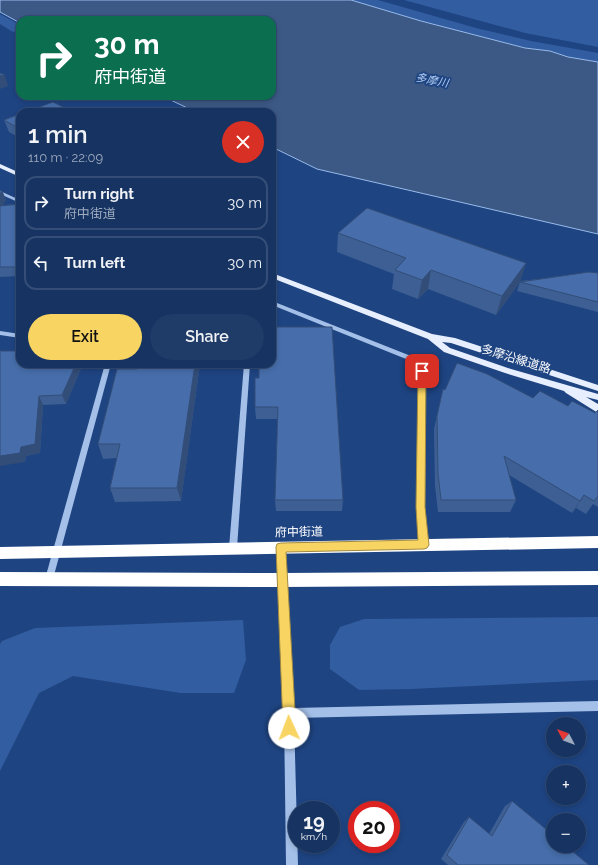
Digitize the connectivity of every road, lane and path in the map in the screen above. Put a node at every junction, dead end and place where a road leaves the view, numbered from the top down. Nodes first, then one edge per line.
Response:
1 (0, 166) edge
2 (16, 173) edge
3 (0, 192) edge
4 (16, 200) edge
5 (276, 277) edge
6 (276, 305) edge
7 (0, 333) edge
8 (16, 335) edge
9 (431, 337) junction
10 (107, 368) edge
11 (247, 368) edge
12 (559, 385) junction
13 (598, 388) edge
14 (598, 396) edge
15 (598, 409) edge
16 (598, 542) edge
17 (424, 545) junction
18 (281, 547) junction
19 (233, 548) junction
20 (0, 552) edge
21 (56, 552) junction
22 (598, 578) edge
23 (0, 579) edge
24 (49, 579) junction
25 (282, 580) junction
26 (598, 706) edge
27 (289, 712) junction
28 (292, 865) edge

1 - 2 main road
3 - 4 street
5 - 9 main road, 多摩沿線道路
6 - 17 street
7 - 8 street
9 - 12 main road, 多摩沿線道路
9 - 13 main road, 多摩沿線道路
10 - 21 street
11 - 19 street
12 - 14 main road, 多摩沿線道路
12 - 15 main road
16 - 17 highway, 府中街道
17 - 18 highway, 府中街道
18 - 19 highway, 府中街道
18 - 25 street
19 - 21 highway, 府中街道
20 - 21 highway, 府中街道
21 - 24 street
22 - 25 highway
23 - 24 highway
24 - 25 highway
25 - 27 street
26 - 27 street
27 - 28 street

